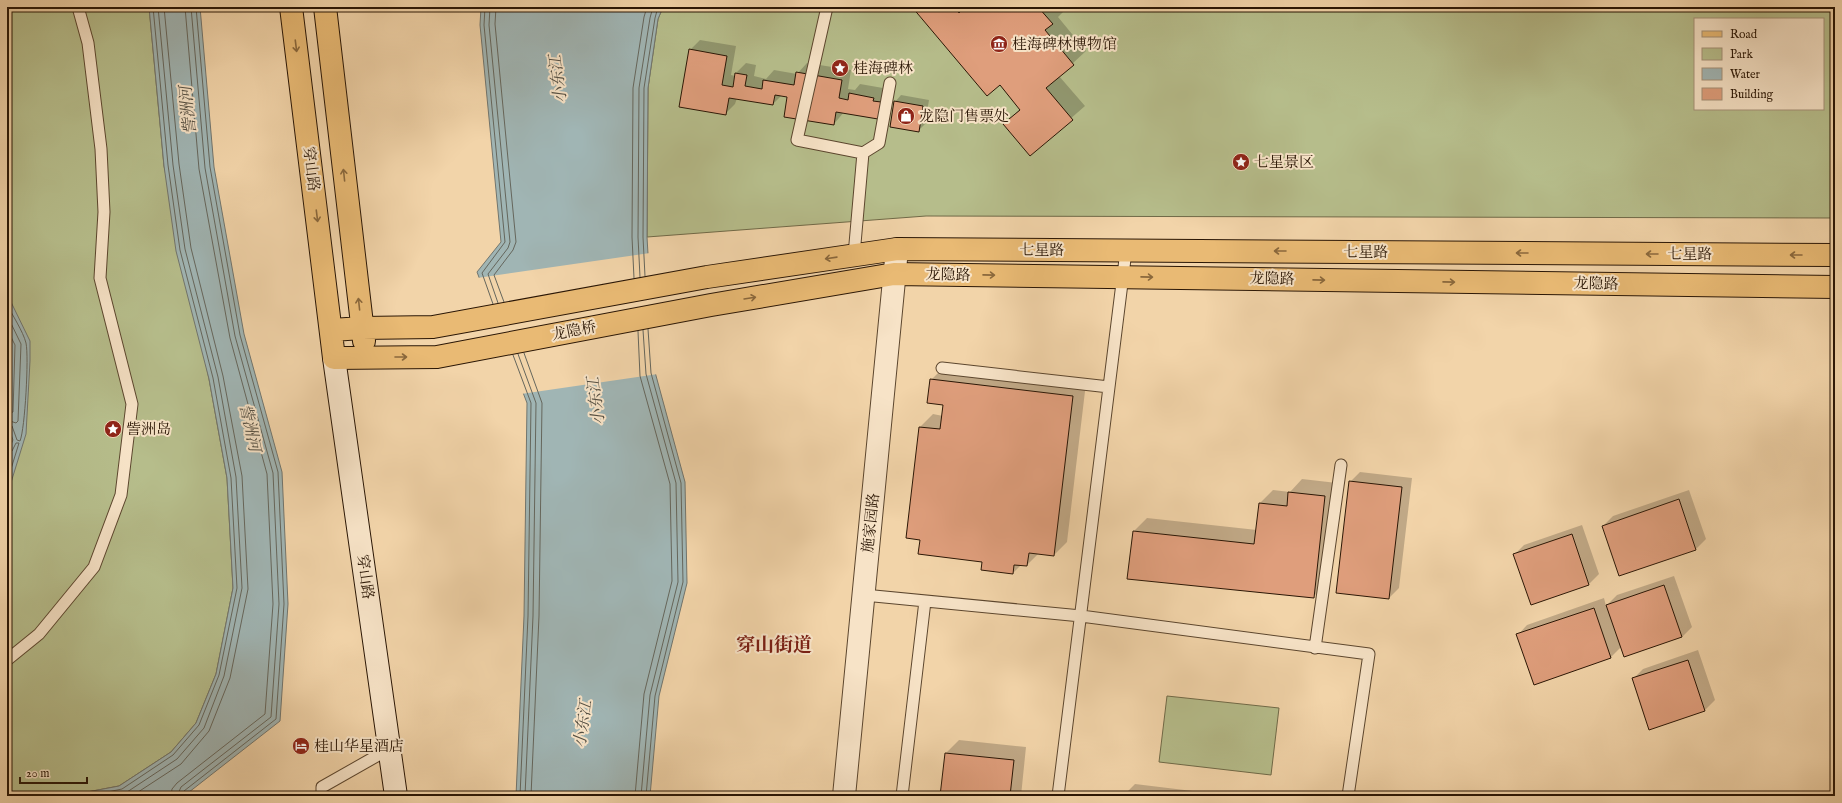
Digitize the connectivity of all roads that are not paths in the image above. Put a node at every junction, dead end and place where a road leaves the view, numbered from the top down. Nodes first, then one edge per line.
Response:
1 (78, 7) edge
2 (291, 7) edge
3 (325, 7) edge
4 (827, 7) edge
5 (890, 83) dead end
6 (863, 153) junction
7 (897, 249) junction
8 (1126, 250) junction
9 (854, 255) junction
10 (1835, 255) edge
11 (894, 274) junction
12 (1123, 277) junction
13 (1835, 287) edge
14 (711, 304) joint
15 (362, 328) junction
16 (332, 330) junction
17 (367, 356) junction
18 (334, 358) junction
19 (942, 368) dead end
20 (1109, 387) junction
21 (1341, 465) dead end
22 (864, 595) junction
23 (925, 601) junction
24 (1081, 616) junction
25 (1315, 648) junction
26 (7, 660) edge
27 (389, 748) junction
28 (322, 796) edge
29 (396, 796) edge
30 (844, 796) edge
31 (902, 796) edge
32 (1058, 796) edge
33 (1348, 796) edge

1 - 26 lane
2 -> 16 main road, 穿山路
15 -> 3 main road
4 - 6 lane
5 - 6 lane
6 - 9 lane
7 - 8 main road, 七星路
7 - 9 main road
7 - 11 street, 施家园路
10 -> 8 main road, 七星路
8 - 12 lane
9 -> 15 main road, 龙隐桥
11 -> 12 main road, 龙隐路
14 -> 11 main road, 龙隐路
11 - 22 street, 施家园路
12 -> 13 main road, 龙隐路
12 - 20 lane
17 -> 14 main road, 龙隐桥
15 - 16 main road
15 - 17 main road
16 - 18 main road, 穿山路
17 - 18 main road
18 - 27 street, 穿山路
19 - 20 lane
20 - 24 lane
21 - 25 lane
22 - 23 lane
22 - 30 street, 施家园路
23 - 24 lane
23 - 31 lane
24 - 25 lane
24 - 32 lane
25 - 33 lane
27 - 28 lane
27 - 29 street, 穿山路

